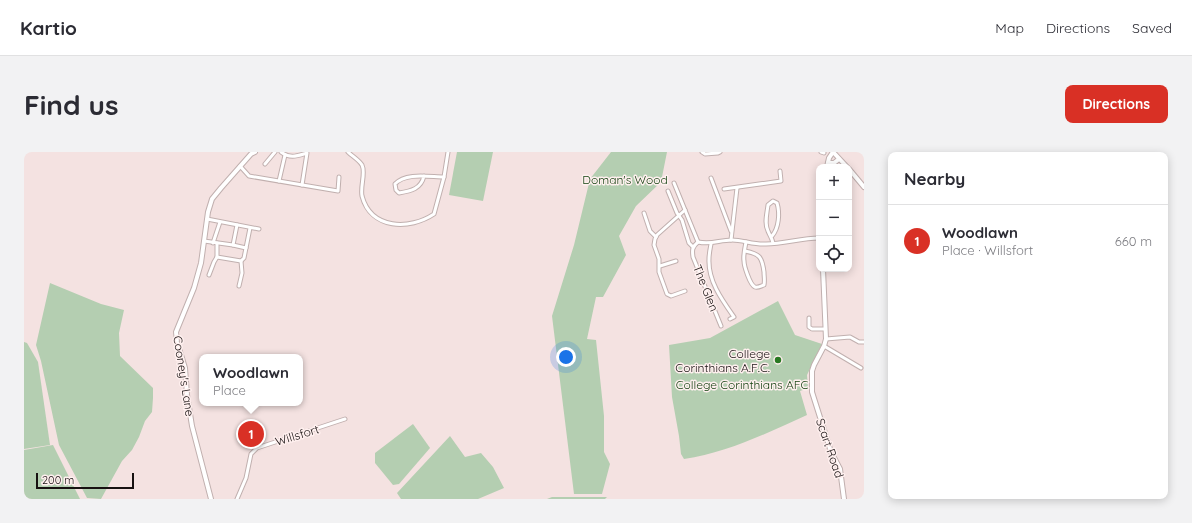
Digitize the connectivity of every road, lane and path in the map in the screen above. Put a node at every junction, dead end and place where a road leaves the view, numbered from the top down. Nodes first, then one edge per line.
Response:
1 (255, 152) edge
2 (275, 152) edge
3 (348, 152) edge
4 (448, 152) edge
5 (702, 152) edge
6 (720, 152) edge
7 (833, 152) edge
8 (283, 153) edge
9 (839, 158) junction
10 (264, 164) dead end
11 (827, 164) edge
12 (830, 164) edge
13 (844, 164) edge
14 (240, 166) junction
15 (780, 171) dead end
16 (852, 173) edge
17 (424, 176) junction
18 (339, 177) dead end
19 (444, 177) junction
20 (711, 178) dead end
21 (279, 181) junction
22 (674, 183) dead end
23 (302, 185) junction
24 (864, 187) edge
25 (737, 188) junction
26 (724, 189) dead end
27 (668, 191) dead end
28 (685, 210) junction
29 (644, 213) dead end
30 (678, 215) junction
31 (207, 219) junction
32 (220, 222) junction
33 (237, 225) junction
34 (250, 228) junction
35 (260, 229) dead end
36 (731, 231) junction
37 (772, 236) junction
38 (656, 237) junction
39 (816, 238) edge
40 (731, 240) junction
41 (204, 241) junction
42 (698, 242) junction
43 (746, 242) junction
44 (214, 243) junction
45 (773, 243) junction
46 (711, 244) junction
47 (233, 245) junction
48 (246, 248) junction
49 (693, 248) junction
50 (745, 250) junction
51 (217, 257) junction
52 (241, 261) junction
53 (676, 261) dead end
54 (660, 266) junction
55 (823, 272) edge
56 (209, 275) dead end
57 (239, 286) dead end
58 (685, 291) dead end
59 (809, 318) dead end
60 (730, 319) dead end
61 (721, 326) dead end
62 (825, 329) junction
63 (826, 339) junction
64 (864, 342) edge
65 (824, 346) junction
66 (861, 368) dead end
67 (345, 419) dead end
68 (211, 499) edge
69 (236, 499) edge
70 (844, 499) edge

1 - 14 street, Cooney's Lane
2 - 10 street
3 - 19 street
4 - 19 street
5 - 6 street
7 - 9 street
7 - 11 street
8 - 21 street
8 - 23 street
9 - 12 street
9 - 13 street
14 - 21 street
14 - 31 street, Cooney's Lane
15 - 25 street
16 - 24 street
17 - 17 street
17 - 19 street
18 - 23 street
20 - 36 street
21 - 23 street
22 - 28 street
25 - 26 street
25 - 36 street
27 - 30 street, The Glen
28 - 30 street
28 - 42 street
29 - 38 street
30 - 38 street
30 - 49 street, The Glen
31 - 32 street
31 - 41 street, Cooney's Lane
32 - 33 street
32 - 44 street
33 - 34 street
33 - 47 street
34 - 35 street
34 - 48 street
36 - 40 street
37 - 37 street
37 - 45 street
38 - 54 street
39 - 45 street
40 - 43 street
40 - 46 street
41 - 44 street
41 - 68 street, Cooney's Lane
42 - 46 street
42 - 49 street
43 - 45 street
43 - 50 street
44 - 47 street
44 - 51 street
46 - 60 street
47 - 48 street
48 - 52 street
49 - 61 street, The Glen
50 - 50 street
51 - 52 street
51 - 56 street
52 - 57 street
53 - 54 street
54 - 58 street
55 - 62 street, Scart Road
59 - 62 street
62 - 63 street, Scart Road
63 - 64 street
63 - 65 street, Scart Road
65 - 66 street
65 - 70 street, Scart Road
67 - 69 street, Willsfort

